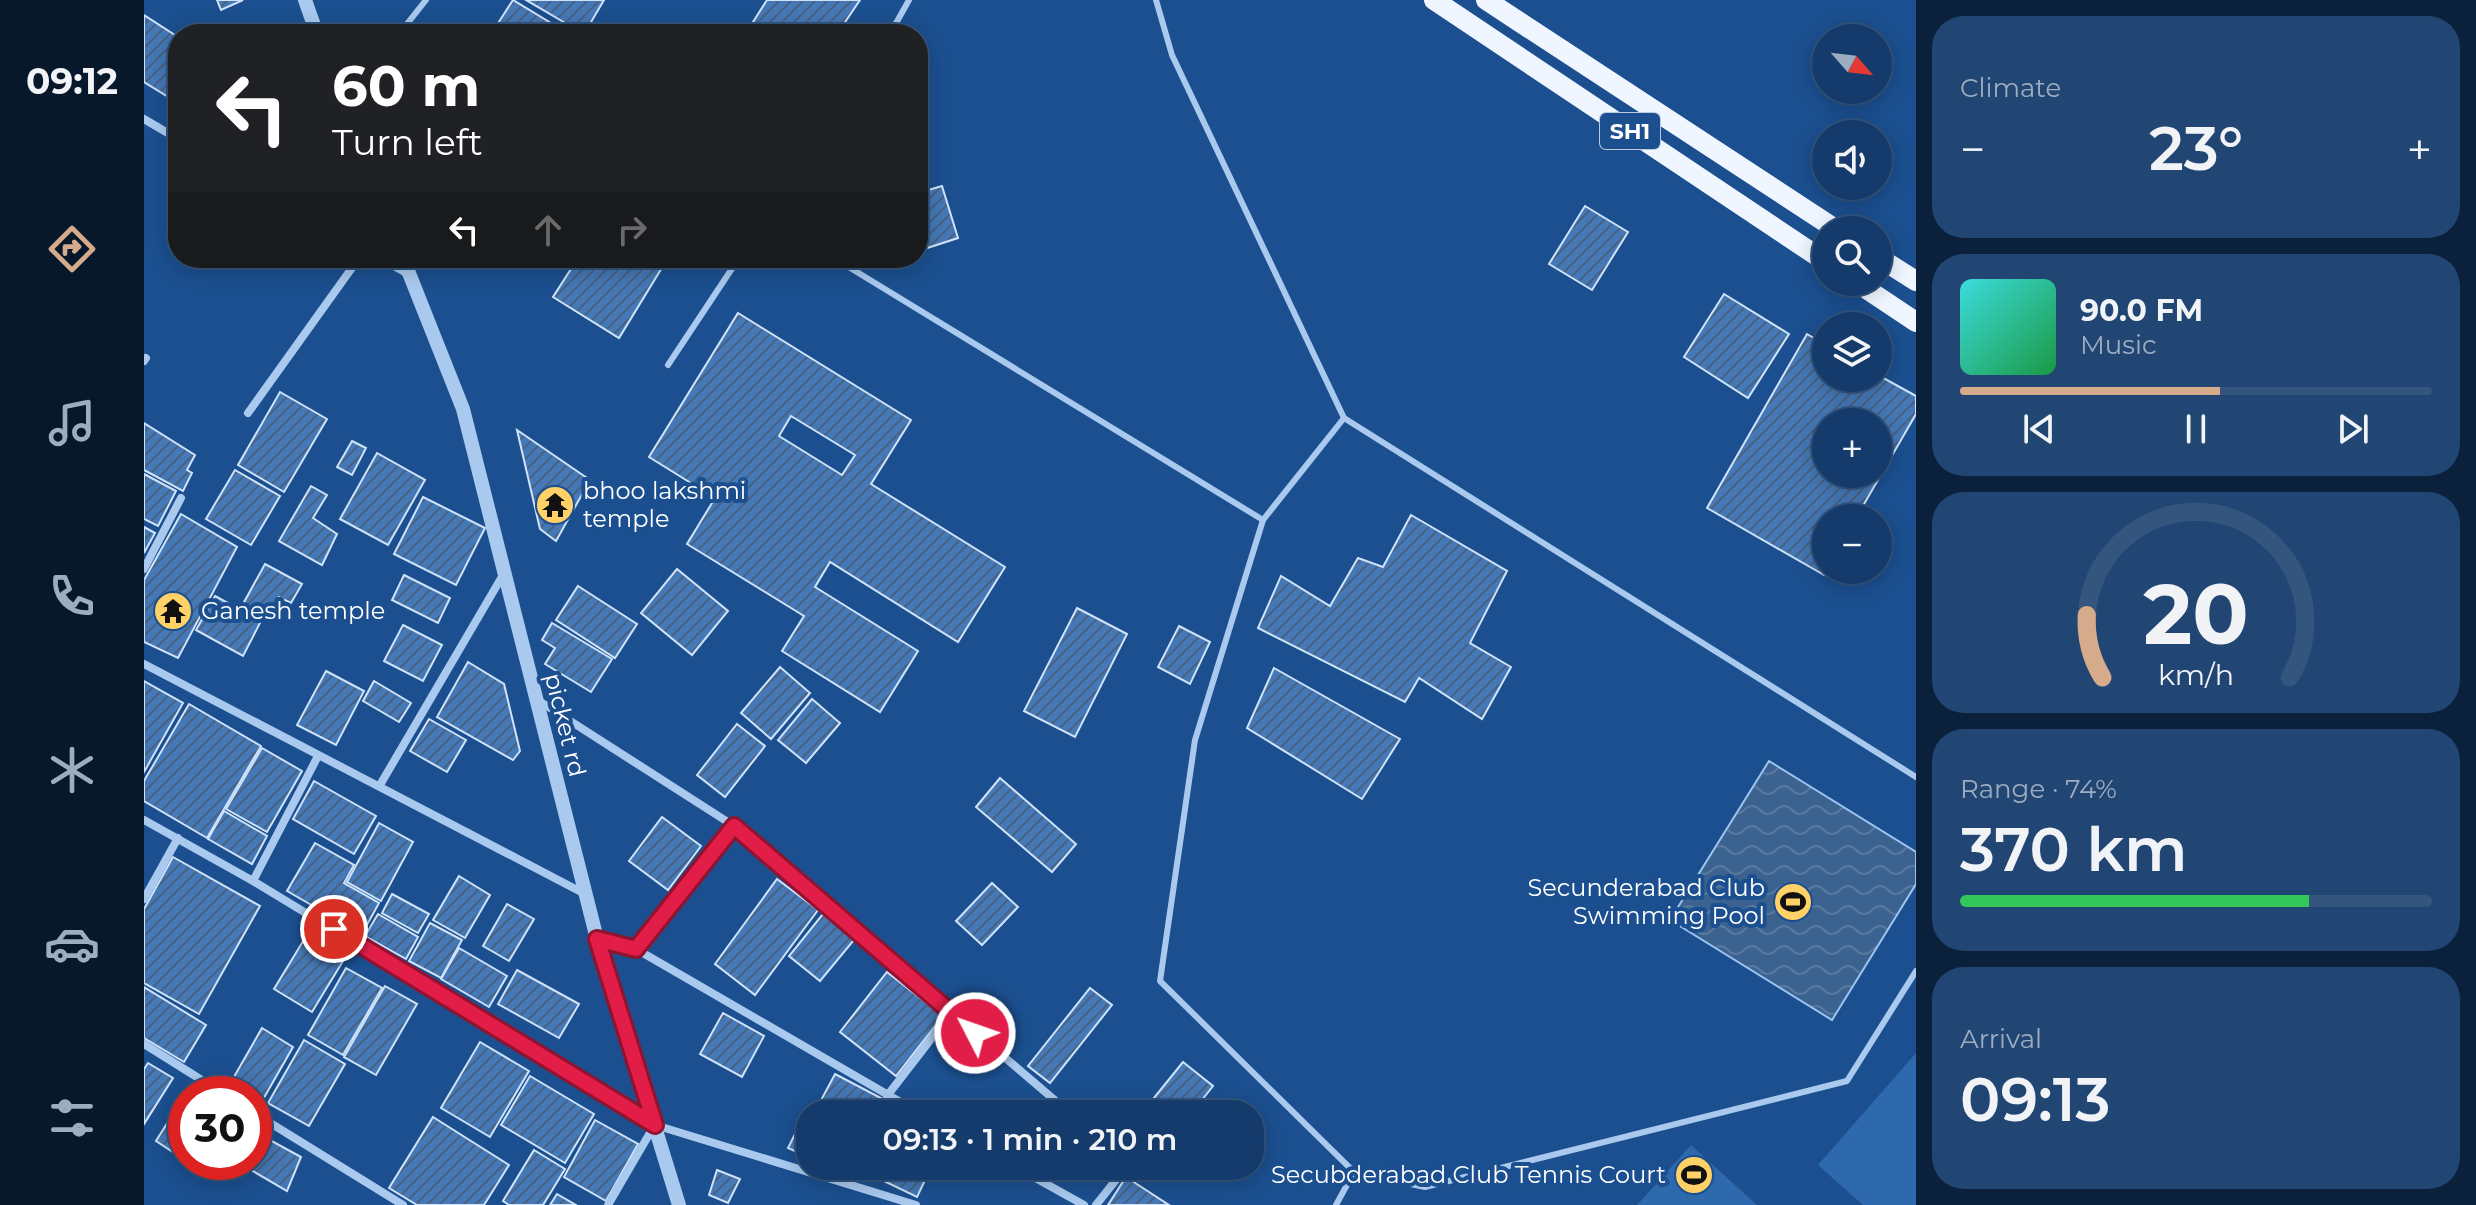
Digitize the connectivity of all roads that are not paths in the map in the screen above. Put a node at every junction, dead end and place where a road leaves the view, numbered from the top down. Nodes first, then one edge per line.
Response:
1 (305, 0) edge
2 (426, 0) edge
3 (909, 0) edge
4 (1156, 0) edge
5 (1434, 0) edge
6 (1486, 0) edge
7 (313, 24) edge
8 (407, 24) edge
9 (896, 24) edge
10 (144, 119) edge
11 (168, 133) edge
12 (1816, 216) edge
13 (1812, 253) edge
14 (1892, 266) edge
15 (352, 268) edge
16 (397, 268) edge
17 (407, 268) edge
18 (732, 268) edge
19 (850, 268) edge
20 (410, 276) junction
21 (1916, 281) edge
22 (1877, 296) edge
23 (1916, 322) edge
24 (668, 365) dead end
25 (248, 413) dead end
26 (1344, 418) junction
27 (181, 498) dead end
28 (1263, 520) junction
29 (144, 569) edge
30 (503, 575) junction
31 (144, 664) edge
32 (535, 699) junction
33 (318, 756) junction
34 (1916, 777) edge
35 (380, 785) junction
36 (144, 820) edge
37 (734, 826) junction
38 (178, 838) junction
39 (253, 881) junction
40 (585, 894) junction
41 (144, 899) edge
42 (597, 939) junction
43 (636, 949) junction
44 (1916, 971) edge
45 (952, 1012) junction
46 (144, 1044) edge
47 (195, 1076) edge
48 (887, 1096) junction
49 (895, 1100) edge
50 (1055, 1100) edge
51 (272, 1124) edge
52 (655, 1125) junction
53 (1354, 1172) junction
54 (1039, 1180) edge
55 (1116, 1180) edge
56 (403, 1205) edge
57 (608, 1205) edge
58 (679, 1205) edge
59 (916, 1205) edge
60 (1084, 1205) edge
61 (1096, 1205) edge
62 (1336, 1205) edge

1 - 7 street
2 - 8 lane
3 - 9 lane
4 - 26 lane
5 - 13 main road, SH1
6 - 12 main road, SH1
10 - 11 street
14 - 21 main road
15 - 25 street
16 - 20 street
17 - 20 street, picket rd
18 - 24 lane
19 - 28 lane
20 - 30 street, picket rd
22 - 23 main road
26 - 28 lane
26 - 34 lane
27 - 29 street
28 - 53 lane
30 - 32 street, picket rd
30 - 35 street
31 - 33 street
32 - 37 street
32 - 40 street, picket rd
33 - 35 street
33 - 39 street
35 - 40 street
36 - 38 street
37 - 43 street
37 - 45 street
38 - 39 street
38 - 41 street
39 - 52 street
40 - 42 street, picket rd
42 - 43 street
42 - 52 street, picket rd
43 - 48 street
44 - 53 lane
45 - 48 street
45 - 50 street
46 - 47 street
48 - 49 street
51 - 56 street
52 - 57 street
52 - 58 street, picket rd
52 - 59 street
53 - 62 lane
54 - 60 street
55 - 61 street

